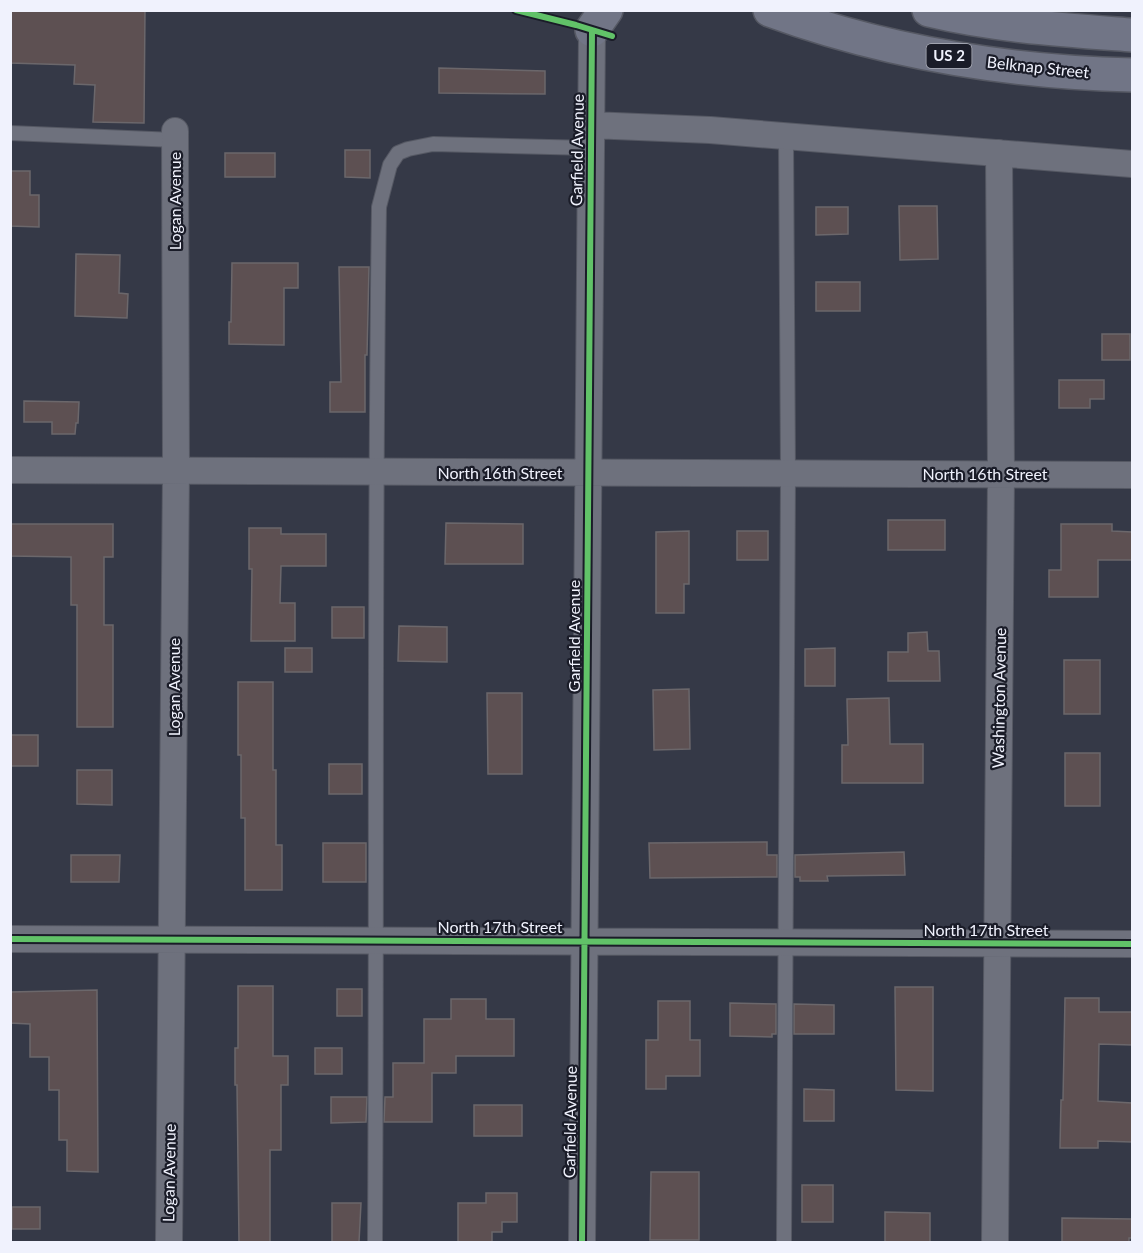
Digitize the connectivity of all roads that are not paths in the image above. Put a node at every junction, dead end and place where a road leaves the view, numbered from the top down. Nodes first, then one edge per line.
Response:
1 (770, 10) edge
2 (929, 10) edge
3 (596, 17) edge
4 (1132, 35) edge
5 (1132, 75) edge
6 (10, 133) edge
7 (175, 136) joint
8 (786, 136) junction
9 (591, 137) junction
10 (999, 153) junction
11 (1132, 164) edge
12 (10, 470) edge
13 (176, 471) junction
14 (375, 472) junction
15 (1001, 473) junction
16 (589, 474) junction
17 (788, 474) junction
18 (1132, 475) edge
19 (10, 939) edge
20 (173, 939) junction
21 (377, 940) junction
22 (585, 941) junction
23 (784, 942) junction
24 (996, 943) junction
25 (1132, 944) edge
26 (169, 1242) edge
27 (375, 1242) edge
28 (582, 1242) edge
29 (784, 1242) edge
30 (995, 1242) edge

1 - 5 highway, Belknap Street / US 2
2 - 4 highway, US 2
3 - 9 street, Garfield Avenue
6 - 7 lane
7 - 13 street, Logan Avenue
8 - 9 street
8 - 10 street
8 - 17 lane
9 - 14 lane
9 - 16 street, Garfield Avenue
10 - 11 street
10 - 15 street, Washington Avenue
12 - 13 street, North 16th Street
13 - 14 street, North 16th Street
13 - 20 street, Logan Avenue
14 - 16 street, North 16th Street
14 - 21 lane
15 - 17 street, North 16th Street
15 - 18 street, North 16th Street
15 - 24 street, Washington Avenue
16 - 17 street, North 16th Street
16 - 22 street, Garfield Avenue
17 - 23 lane
19 - 20 street, North 17th Street
20 - 21 street, North 17th Street
20 - 26 street, Logan Avenue
21 - 22 street, North 17th Street
21 - 27 lane
22 - 23 street, North 17th Street
22 - 28 street, Garfield Avenue
23 - 24 street, North 17th Street
23 - 29 lane
24 - 25 street, North 17th Street
24 - 30 street, Washington Avenue

